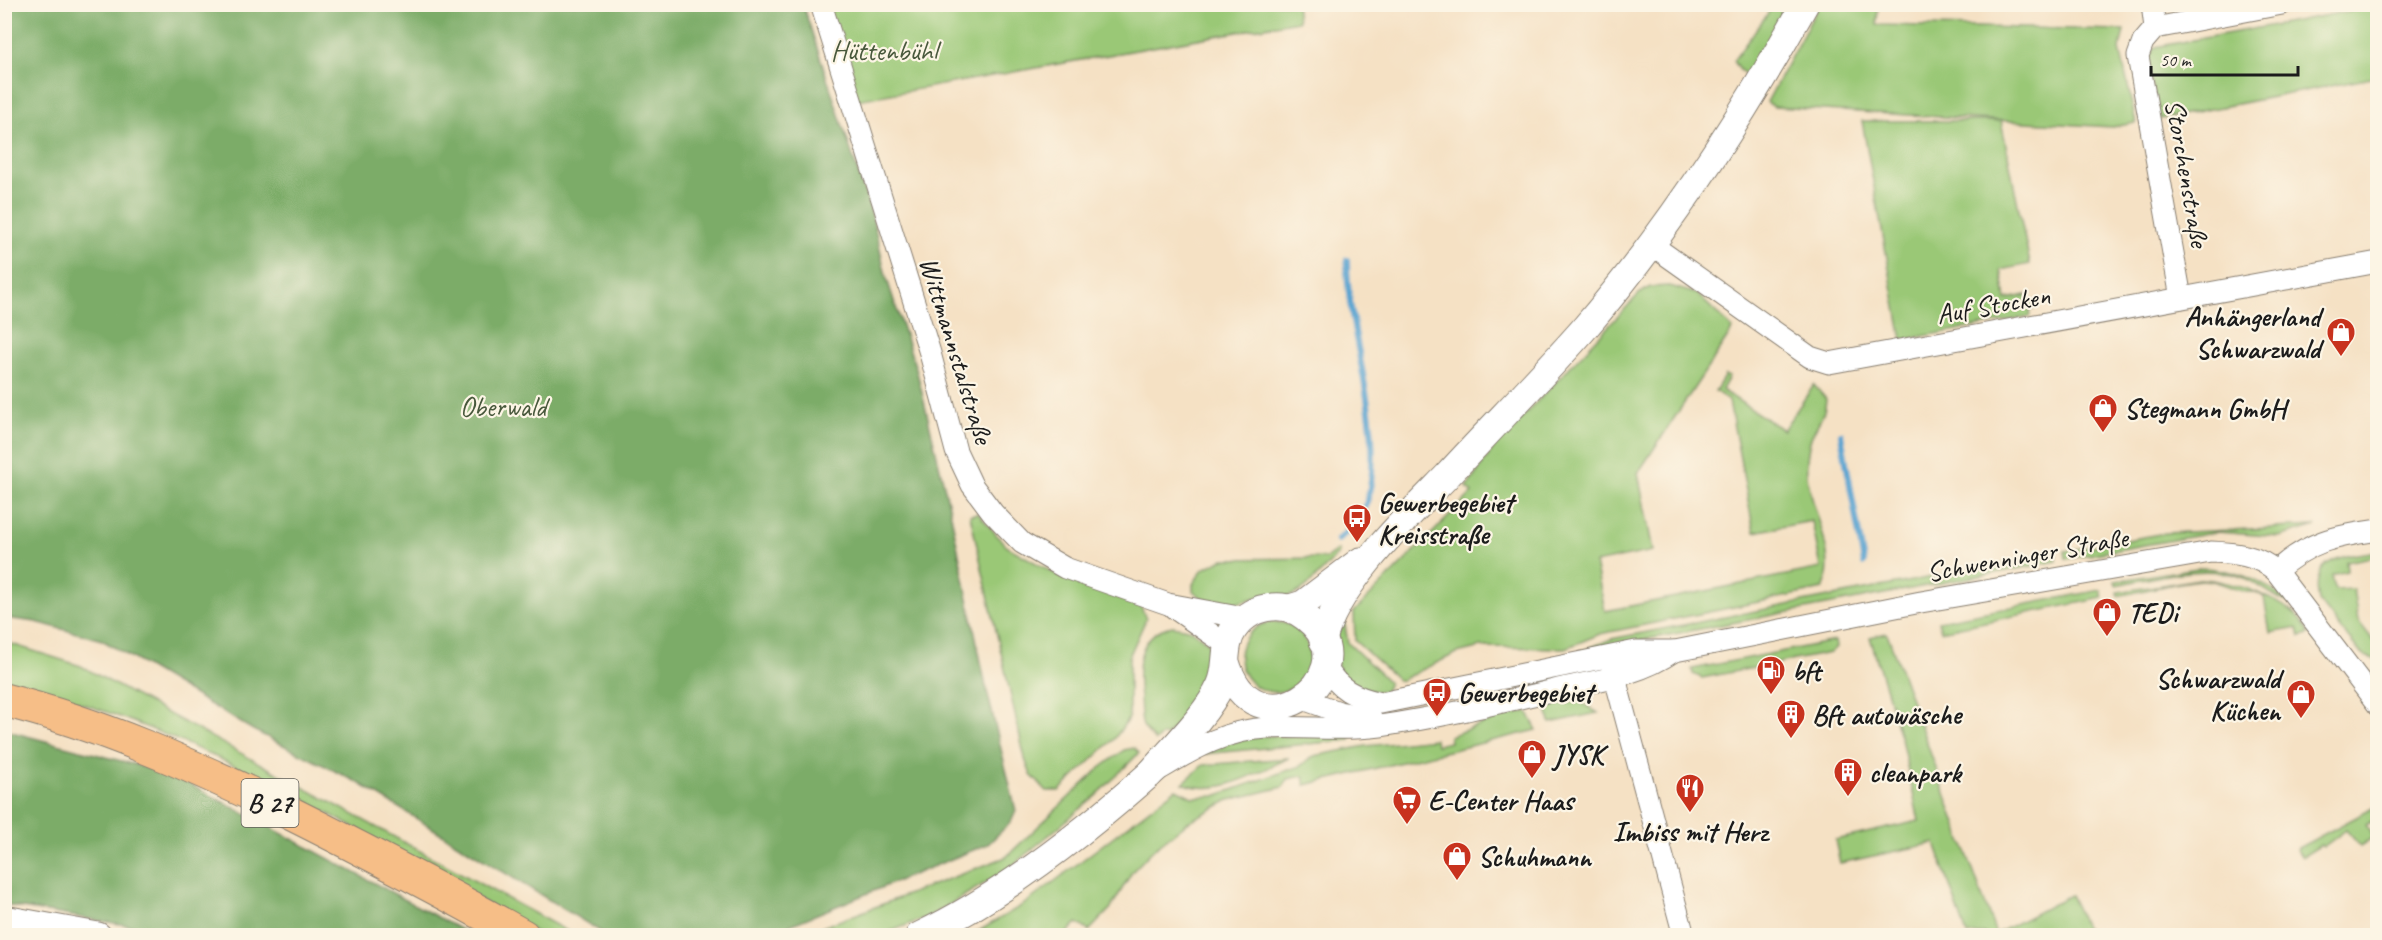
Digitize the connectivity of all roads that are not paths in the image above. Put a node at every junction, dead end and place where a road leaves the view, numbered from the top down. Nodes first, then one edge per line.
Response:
1 (821, 4) edge
2 (1805, 4) edge
3 (2152, 4) edge
4 (2282, 4) edge
5 (2155, 28) junction
6 (1652, 245) junction
7 (2378, 262) edge
8 (2181, 298) junction
9 (2378, 530) edge
10 (1380, 546) junction
11 (2276, 571) junction
12 (1168, 604) junction
13 (1290, 608) junction
14 (1244, 618) junction
15 (1226, 653) junction
16 (1324, 653) junction
17 (1612, 667) junction
18 (1303, 699) junction
19 (4, 700) edge
20 (1254, 702) junction
21 (2378, 705) edge
22 (1409, 721) junction
23 (1149, 775) junction
24 (4, 919) edge
25 (98, 936) edge
26 (523, 936) edge
27 (919, 936) edge
28 (1684, 936) edge

1 - 12 street, Wittmannstalstraße
2 - 6 street
3 - 5 street
4 - 5 street
5 - 8 street, Storchenstraße
6 - 8 street, Auf Stocken
6 - 10 street
7 - 8 street, Auf Stocken
9 - 11 street
10 - 13 street
10 - 16 street
11 - 17 street, Schwenninger Straße
11 - 21 street
12 - 14 street, Wittmannstalstraße
12 - 15 street, Wittmannstalstraße
13 - 14 street
13 - 16 street
14 - 15 street
15 - 20 street
15 - 23 street
16 - 17 street, Schwenninger Straße
16 - 18 street
17 - 22 street, Schwenninger Straße
17 - 28 street
18 - 20 street
18 - 22 street, Schwenninger Straße
19 - 26 main road, B 27
20 - 23 street
22 - 23 street, Schwenninger Straße
23 - 27 street
24 - 25 street

